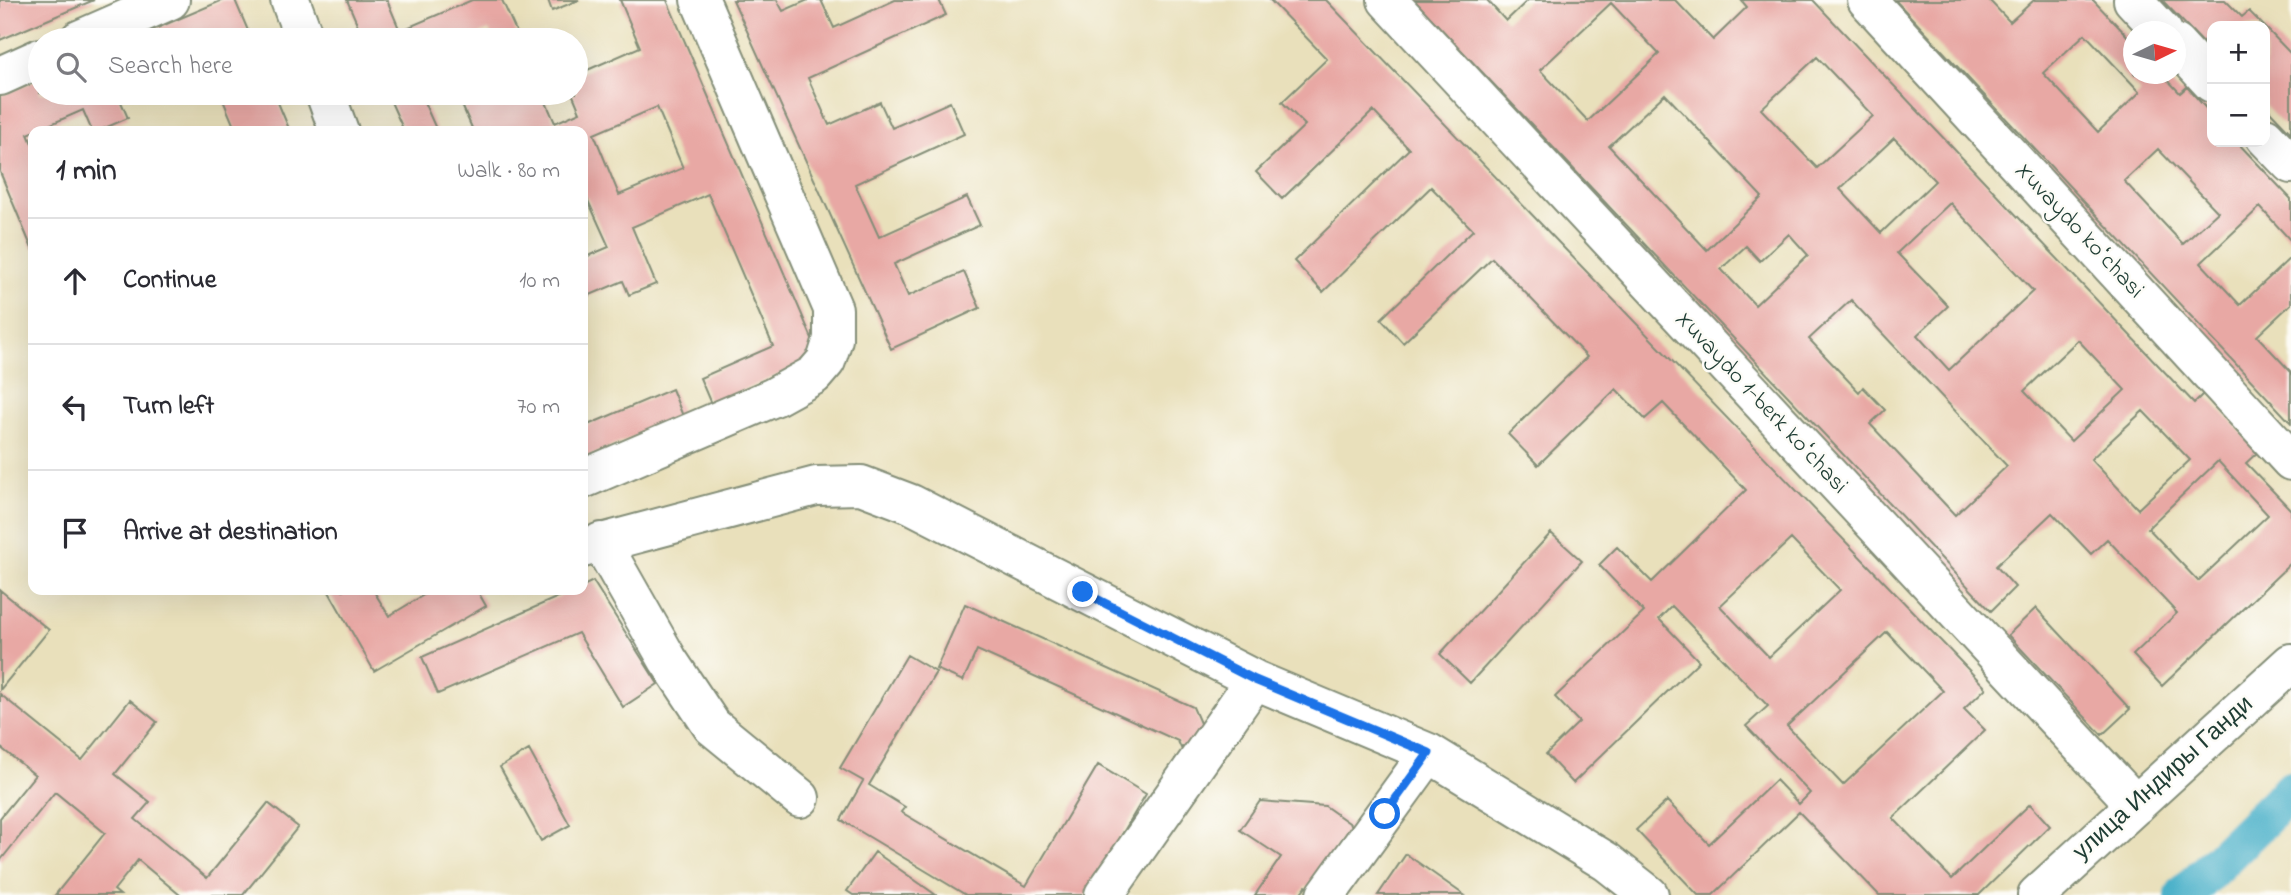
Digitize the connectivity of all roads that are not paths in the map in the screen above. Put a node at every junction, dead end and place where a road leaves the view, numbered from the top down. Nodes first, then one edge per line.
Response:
1 (170, 0) edge
2 (290, 0) edge
3 (700, 0) edge
4 (1387, 0) edge
5 (1867, 0) edge
6 (2133, 0) edge
7 (2153, 21) edge
8 (106, 28) edge
9 (300, 28) edge
10 (2186, 56) edge
11 (28, 63) edge
12 (0, 76) edge
13 (2207, 78) edge
14 (329, 105) edge
15 (337, 126) edge
16 (2270, 142) edge
17 (2291, 164) edge
18 (2291, 461) edge
19 (588, 477) edge
20 (592, 545) edge
21 (2291, 663) edge
22 (1255, 680) junction
23 (1429, 753) junction
24 (800, 798) dead end
25 (2136, 805) junction
26 (1104, 895) edge
27 (1326, 895) edge
28 (1649, 895) edge
29 (2037, 895) edge

1 - 8 street
2 - 9 street
3 - 19 street
4 - 25 street, Xuvaydo 1-berk koʻchasi
5 - 18 street, Xuvaydo koʻchasi
6 - 7 street
10 - 13 street
11 - 12 street
14 - 15 street
16 - 17 street
20 - 22 street
20 - 24 street
21 - 25 street, улица Индиры Ганди
22 - 23 street
22 - 26 street
23 - 27 street
23 - 28 street
25 - 29 street, улица Индиры Ганди

